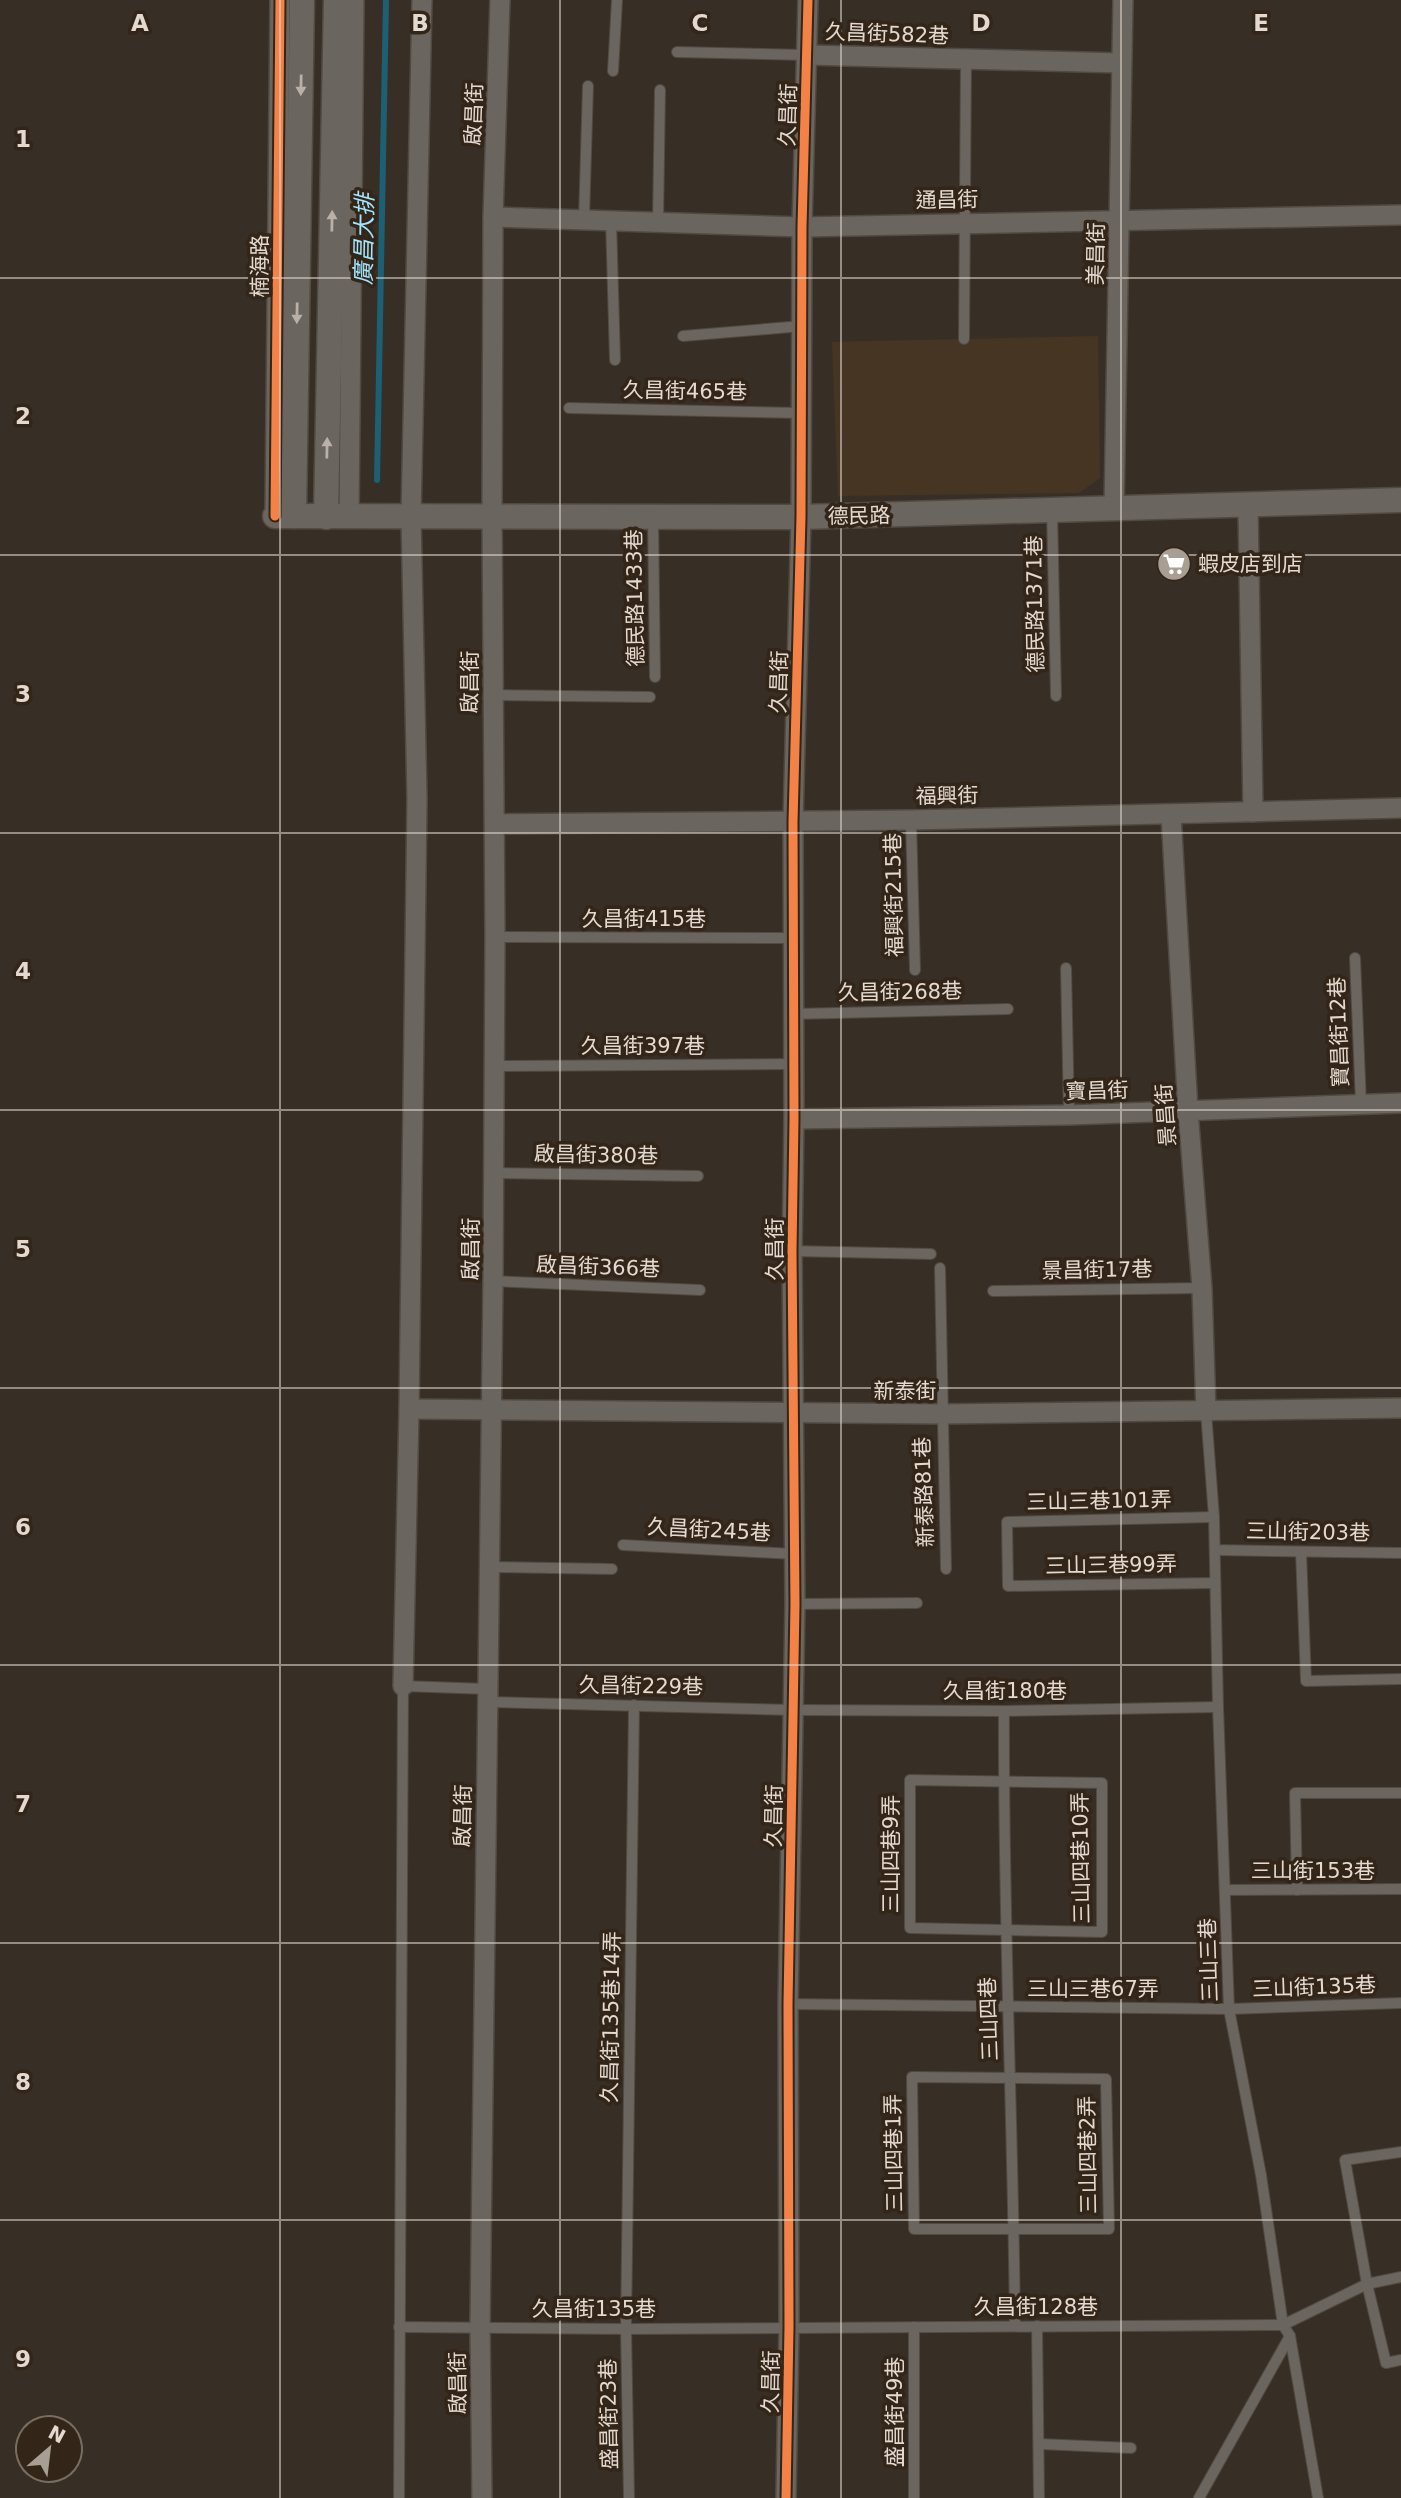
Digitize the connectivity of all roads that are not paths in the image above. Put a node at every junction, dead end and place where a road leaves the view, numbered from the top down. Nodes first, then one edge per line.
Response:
1 (422, 0) edge
2 (500, 0) edge
3 (617, 0) edge
4 (808, 0) edge
5 (1123, 0) edge
6 (291, 8) edge
7 (345, 9) edge
8 (677, 52) dead end
9 (807, 55) junction
10 (966, 59) junction
11 (1121, 63) junction
12 (613, 71) dead end
13 (587, 86) dead end
14 (660, 90) dead end
15 (1401, 215) edge
16 (494, 217) junction
17 (584, 219) junction
18 (611, 220) junction
19 (1119, 220) junction
20 (658, 222) junction
21 (965, 223) junction
22 (802, 226) junction
23 (802, 326) junction
24 (683, 336) dead end
25 (964, 339) dead end
26 (615, 360) dead end
27 (569, 408) dead end
28 (800, 413) junction
29 (1401, 500) edge
30 (1248, 505) junction
31 (1114, 509) junction
32 (1052, 511) junction
33 (285, 516) joint
34 (338, 517) junction
35 (411, 517) junction
36 (492, 517) junction
37 (653, 517) junction
38 (801, 517) junction
39 (655, 677) dead end
40 (493, 695) junction
41 (1056, 696) dead end
42 (649, 697) dead end
43 (1401, 808) edge
44 (1253, 812) junction
45 (1171, 815) junction
46 (911, 820) junction
47 (793, 822) junction
48 (495, 824) junction
49 (495, 937) junction
50 (793, 938) junction
51 (1355, 958) dead end
52 (1066, 968) dead end
53 (915, 970) dead end
54 (1008, 1009) dead end
55 (793, 1014) junction
56 (793, 1064) junction
57 (494, 1066) junction
58 (1401, 1103) edge
59 (1361, 1104) junction
60 (1188, 1111) junction
61 (1069, 1115) junction
62 (794, 1119) junction
63 (494, 1173) junction
64 (698, 1176) dead end
65 (792, 1251) junction
66 (931, 1254) dead end
67 (940, 1268) dead end
68 (493, 1282) junction
69 (1202, 1288) junction
70 (700, 1290) dead end
71 (993, 1291) dead end
72 (1401, 1408) edge
73 (409, 1409) junction
74 (491, 1410) junction
75 (1206, 1412) junction
76 (794, 1413) junction
77 (942, 1414) junction
78 (1214, 1517) junction
79 (622, 1545) dead end
80 (1215, 1550) junction
81 (1301, 1552) junction
82 (1401, 1553) edge
83 (794, 1554) junction
84 (489, 1567) junction
85 (612, 1569) dead end
86 (946, 1569) dead end
87 (1214, 1583) junction
88 (1008, 1586) joint
89 (917, 1603) dead end
90 (794, 1604) junction
91 (1401, 1679) edge
92 (403, 1686) junction
93 (487, 1696) junction
94 (634, 1705) junction
95 (1218, 1707) junction
96 (793, 1710) junction
97 (1004, 1711) junction
98 (1004, 1780) junction
99 (1401, 1793) edge
100 (1401, 1889) edge
101 (1226, 1890) junction
102 (1297, 1890) junction
103 (1005, 1930) junction
104 (1401, 2003) edge
105 (788, 2004) junction
106 (1007, 2007) junction
107 (1229, 2009) junction
108 (1011, 2078) junction
109 (1401, 2152) edge
110 (1014, 2230) junction
111 (1401, 2277) edge
112 (1367, 2284) junction
113 (1283, 2325) junction
114 (1015, 2326) junction
115 (1037, 2326) junction
116 (400, 2327) junction
117 (789, 2327) junction
118 (914, 2327) junction
119 (480, 2328) junction
120 (626, 2329) junction
121 (1290, 2336) junction
122 (1401, 2360) edge
123 (1040, 2444) junction
124 (1131, 2448) dead end
125 (399, 2498) edge
126 (482, 2498) edge
127 (629, 2498) edge
128 (786, 2498) edge
129 (914, 2498) edge
130 (1039, 2498) edge
131 (1199, 2498) edge
132 (1318, 2498) edge

1 - 35 street
2 - 16 street, 啟昌街
3 - 12 lane
4 - 9 street, 久昌街
5 - 11 street, 美昌街
6 -> 33 street, 楠海路
34 -> 7 street
8 - 9 lane
9 - 10 street, 久昌街582巷
9 - 22 street, 久昌街
10 - 11 street, 久昌街582巷
10 - 21 lane
11 - 19 street, 美昌街
13 - 17 lane
14 - 20 lane
15 - 19 street, 通昌街
16 - 17 street, 通昌街
16 - 36 street, 啟昌街
17 - 18 street, 通昌街
18 - 20 street, 通昌街
18 - 26 lane
19 - 21 street, 通昌街
19 - 31 street, 美昌街
20 - 22 street, 通昌街
21 - 22 street, 通昌街
21 - 25 lane
22 - 23 street, 久昌街
23 - 24 lane
23 - 28 street, 久昌街
27 - 28 lane, 久昌街465巷
28 - 38 street, 久昌街
29 - 30 street, 德民路
30 - 31 street, 德民路
30 - 44 street
31 - 32 street, 德民路
32 - 38 street, 德民路
32 - 41 lane, 德民路1371巷
33 - 34 street, 德民路
34 - 35 street, 德民路
35 - 36 street, 德民路
35 - 73 street
36 - 37 street, 德民路
36 - 40 street, 啟昌街
37 - 38 street, 德民路
37 - 39 lane, 德民路1433巷
38 - 47 street, 久昌街
40 - 42 lane
40 - 48 street, 啟昌街
43 - 44 street, 福興街
44 - 45 street, 福興街
45 - 46 street, 福興街
45 - 60 street, 景昌街
46 - 47 street, 福興街
46 - 53 lane, 福興街215巷
47 - 48 street, 福興街
47 - 50 street, 久昌街
48 - 49 street, 啟昌街
49 - 50 lane, 久昌街415巷
49 - 57 street, 啟昌街
50 - 55 street, 久昌街
51 - 59 lane, 寶昌街12巷
52 - 61 lane
54 - 55 lane, 久昌街268巷
55 - 56 street, 久昌街
56 - 57 lane, 久昌街397巷
56 - 62 street, 久昌街
57 - 63 street, 啟昌街
58 - 59 street, 寶昌街
59 - 60 street, 寶昌街
60 - 61 street, 寶昌街
60 - 69 street, 景昌街
61 - 62 street, 寶昌街
62 - 65 street, 久昌街
63 - 64 lane, 啟昌街380巷
63 - 68 street, 啟昌街
65 - 66 lane
65 - 76 street, 久昌街
67 - 77 lane, 新泰路81巷
68 - 70 lane, 啟昌街366巷
68 - 74 street, 啟昌街
69 - 71 lane, 景昌街17巷
69 - 75 street, 景昌街
72 - 75 street, 新泰街
73 - 74 street, 新泰街
73 - 92 street
74 - 76 street, 新泰街
74 - 84 street, 啟昌街
75 - 77 street, 新泰街
75 - 78 lane, 三山三巷
76 - 77 street, 新泰街
76 - 83 street, 久昌街
77 - 86 lane, 新泰路81巷
78 - 80 lane, 三山三巷
78 - 88 lane, 三山三巷101弄
79 - 83 lane, 久昌街245巷
80 - 81 lane, 三山街203巷
80 - 87 lane, 三山三巷
81 - 82 lane, 三山街203巷
81 - 91 lane
83 - 90 street, 久昌街
84 - 85 lane
84 - 93 street, 啟昌街
87 - 88 lane, 三山三巷99弄
87 - 95 lane, 三山三巷
89 - 90 lane
90 - 96 street, 久昌街
92 - 93 lane, 久昌街229巷
92 - 116 lane
93 - 94 lane, 久昌街229巷
93 - 119 street, 啟昌街
94 - 96 lane, 久昌街229巷
94 - 120 lane, 久昌街135巷14弄
95 - 97 lane, 久昌街180巷
95 - 101 lane, 三山三巷
96 - 97 lane, 久昌街180巷
96 - 105 street, 久昌街
97 - 98 lane, 三山四巷
98 - 103 lane, 三山四巷
98 - 103 lane, 三山四巷9弄
98 - 103 lane, 三山四巷10弄
99 - 102 lane
100 - 102 lane, 三山街153巷
101 - 102 lane, 三山街153巷
101 - 107 lane, 三山三巷
103 - 106 lane, 三山四巷
104 - 107 lane, 三山街135巷
105 - 106 lane, 三山三巷67弄
105 - 117 street, 久昌街
106 - 107 lane, 三山三巷67弄
106 - 108 lane, 三山四巷
107 - 113 lane, 三山三巷
108 - 110 lane, 三山四巷
108 - 110 lane, 三山四巷2弄
108 - 110 lane, 三山四巷1弄
109 - 112 lane
110 - 114 lane, 三山四巷
111 - 112 lane
112 - 113 lane
112 - 122 lane
113 - 115 lane, 久昌街128巷
113 - 121 lane, 三山三巷
114 - 115 lane, 久昌街128巷
114 - 118 lane, 久昌街128巷
115 - 123 lane
116 - 119 lane, 久昌街135巷
116 - 125 lane
117 - 118 lane, 久昌街128巷
117 - 120 lane, 久昌街135巷
117 - 128 street, 久昌街
118 - 129 lane, 盛昌街49巷
119 - 120 lane, 久昌街135巷
119 - 126 street, 啟昌街
120 - 127 lane, 盛昌街23巷
121 - 131 lane
121 - 132 lane, 三山三巷
123 - 124 lane
123 - 130 lane

